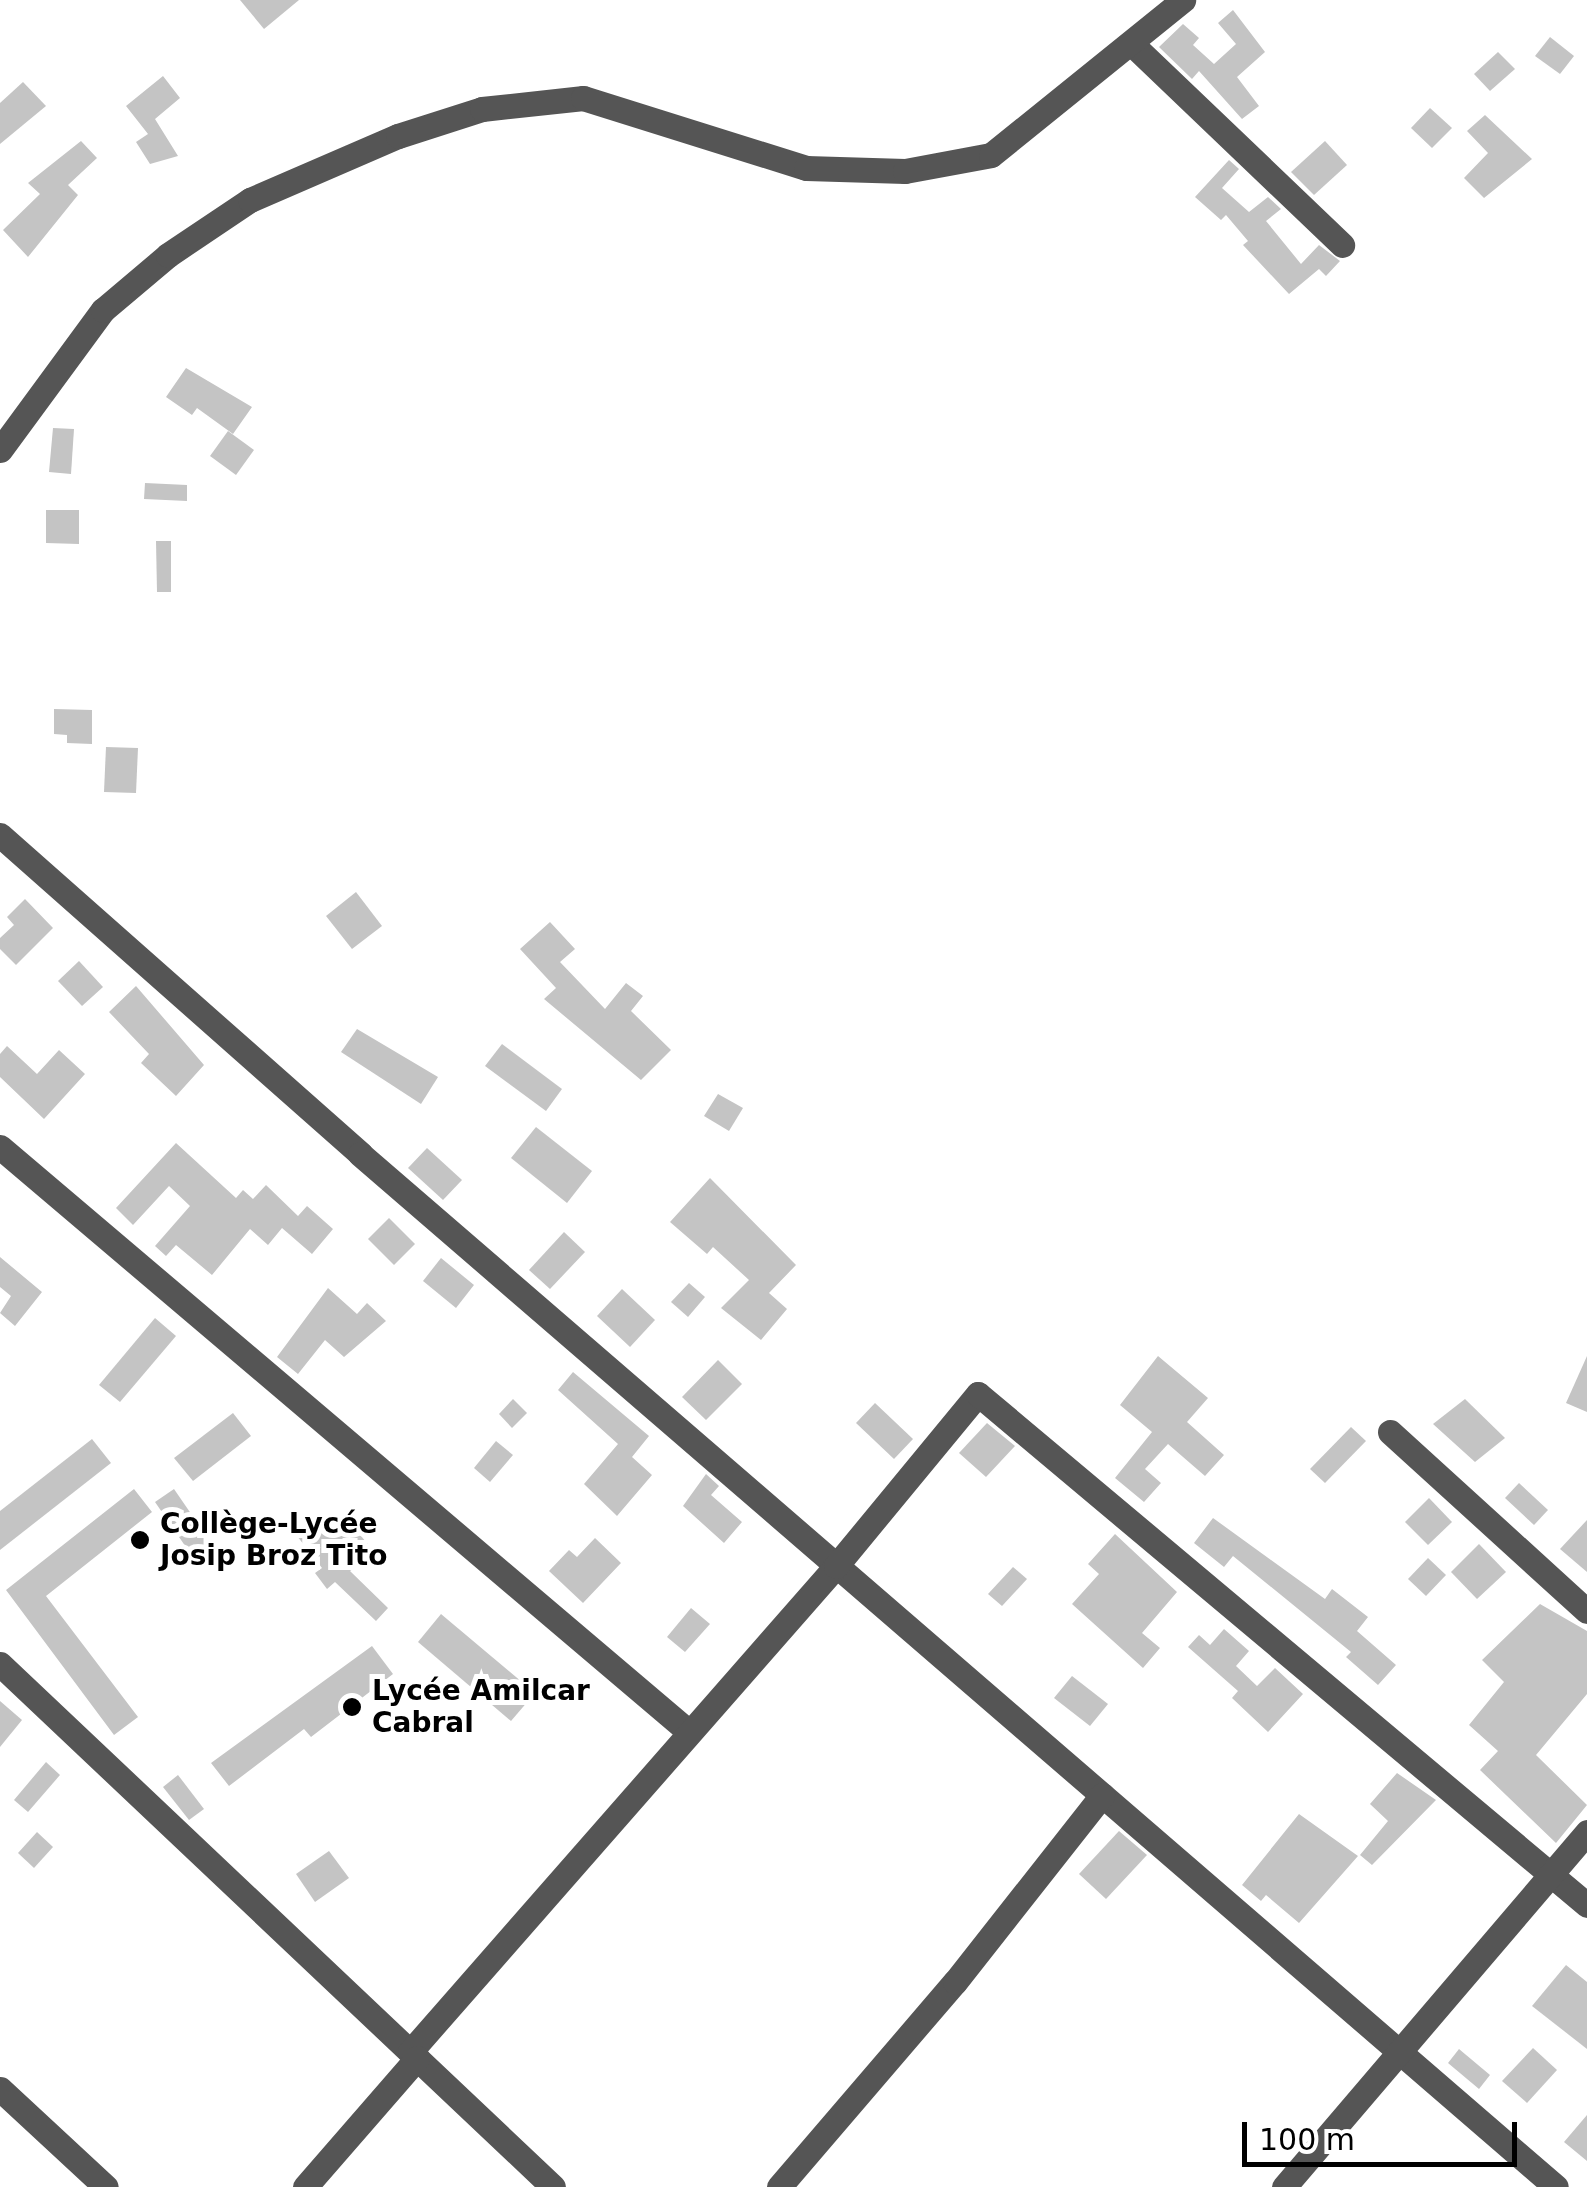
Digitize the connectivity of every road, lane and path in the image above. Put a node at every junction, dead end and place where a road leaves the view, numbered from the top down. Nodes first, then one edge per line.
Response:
1 (1183, 0) edge
2 (1134, 46) junction
3 (1342, 246) dead end
4 (0, 450) edge
5 (0, 834) edge
6 (0, 1147) edge
7 (1390, 1432) dead end
8 (836, 1566) junction
9 (1587, 1611) edge
10 (0, 1664) edge
11 (688, 1731) junction
12 (1102, 1796) junction
13 (1587, 1832) edge
14 (1550, 1874) junction
15 (1587, 1905) edge
16 (1400, 2052) junction
17 (413, 2055) junction
18 (0, 2089) edge
19 (106, 2187) edge
20 (305, 2187) edge
21 (554, 2187) edge
22 (779, 2187) edge
23 (1284, 2187) edge
24 (1556, 2187) edge

1 - 2 street
2 - 3 street
2 - 4 street
5 - 8 street
6 - 11 street
7 - 9 street
8 - 11 street
8 - 12 street
8 - 14 street
10 - 17 street
11 - 17 street
12 - 16 street
12 - 22 street
13 - 14 street
14 - 15 street
14 - 16 street
16 - 23 street
16 - 24 street
17 - 20 street
17 - 21 street
18 - 19 street

